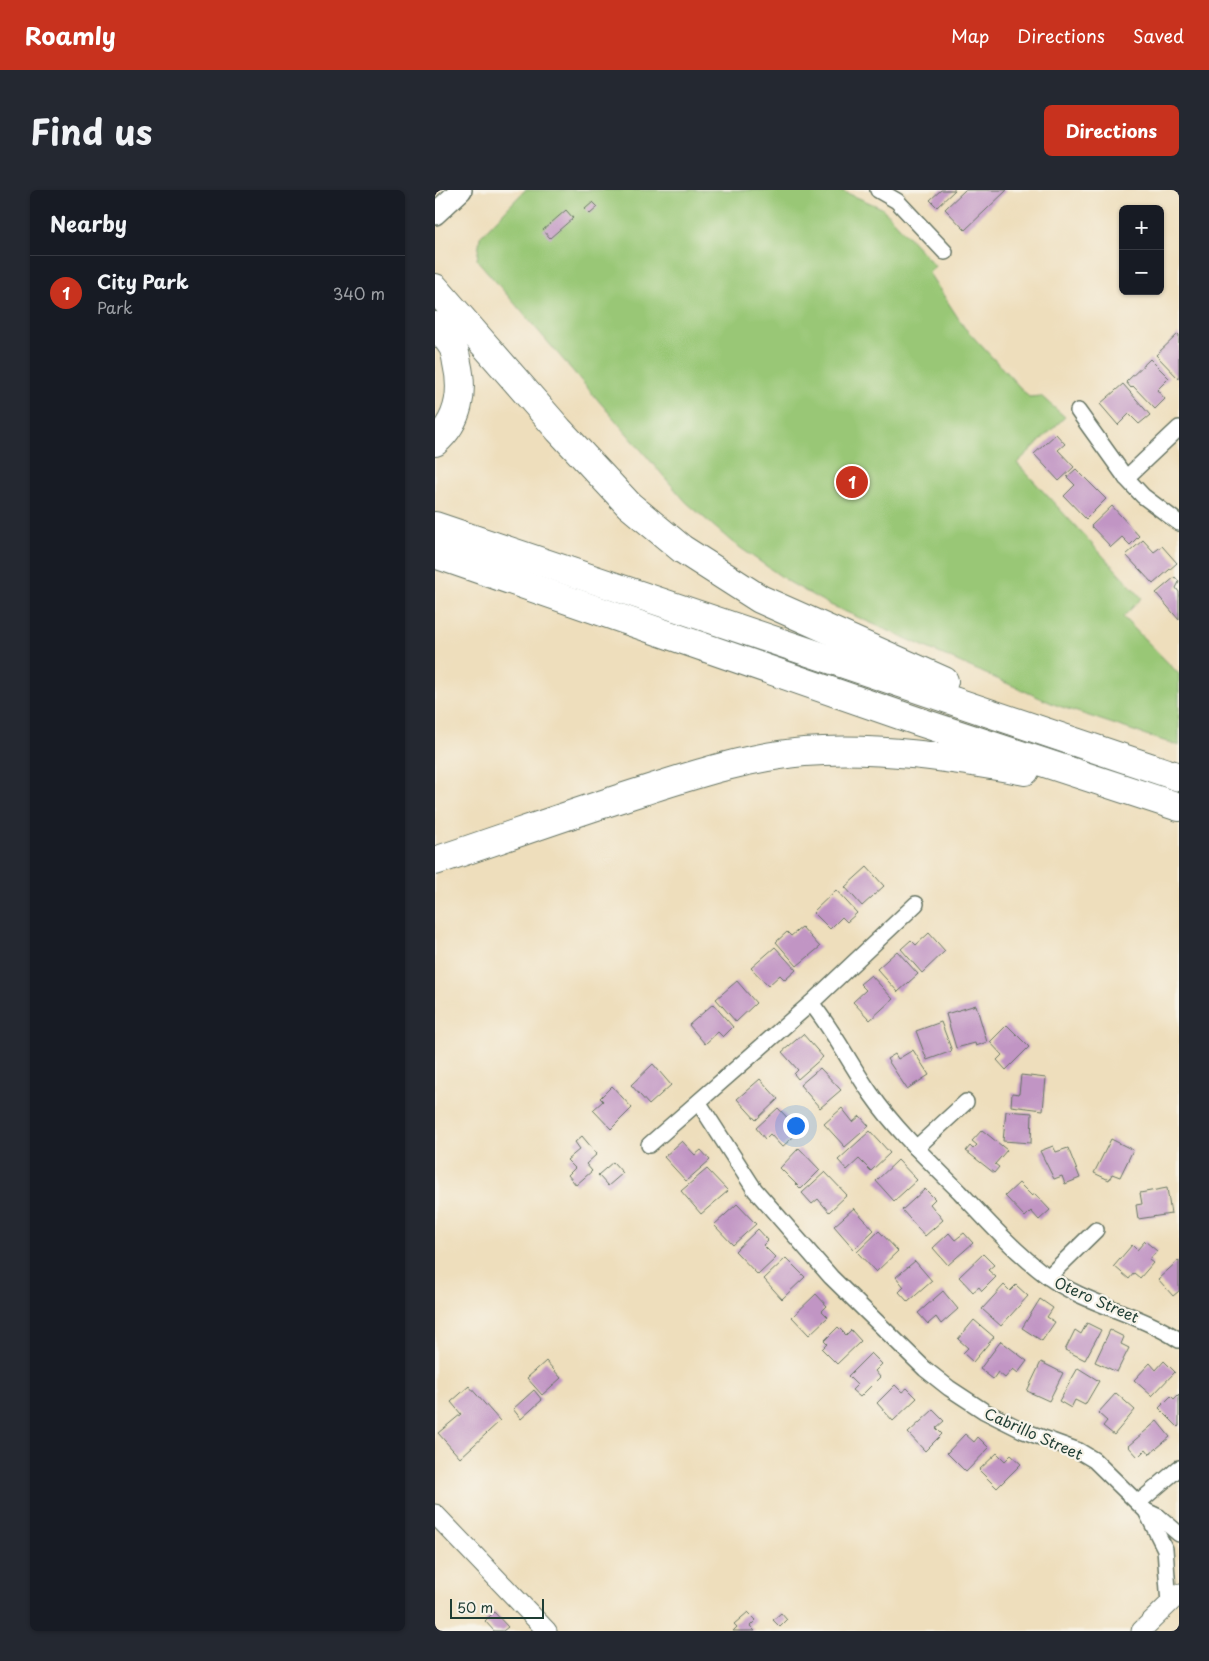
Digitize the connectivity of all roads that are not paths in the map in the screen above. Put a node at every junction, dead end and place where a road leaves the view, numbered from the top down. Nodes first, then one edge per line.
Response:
1 (461, 190) edge
2 (878, 190) edge
3 (435, 214) edge
4 (945, 252) dead end
5 (435, 288) edge
6 (435, 326) edge
7 (1078, 412) dead end
8 (1179, 428) edge
9 (435, 442) edge
10 (1125, 478) junction
11 (1179, 523) edge
12 (435, 526) edge
13 (435, 554) edge
14 (435, 570) edge
15 (570, 601) junction
16 (1036, 728) junction
17 (1179, 777) edge
18 (1125, 789) junction
19 (1179, 807) edge
20 (435, 861) edge
21 (916, 904) dead end
22 (811, 1003) junction
23 (966, 1102) dead end
24 (699, 1103) junction
25 (649, 1145) dead end
26 (916, 1148) junction
27 (1096, 1230) dead end
28 (1049, 1277) junction
29 (1179, 1340) edge
30 (1179, 1468) edge
31 (1142, 1508) junction
32 (435, 1514) edge
33 (1179, 1534) edge
34 (1174, 1599) edge
35 (547, 1631) edge
36 (1141, 1631) edge

1 - 3 main road
2 - 4 street
5 - 16 highway
6 - 9 highway
7 - 10 street
8 - 10 street
10 - 11 street
12 - 16 highway
13 - 15 highway
14 - 15 highway
15 - 18 highway
16 - 17 highway
18 - 19 highway
18 - 20 highway
21 - 22 street
22 - 24 street
22 - 26 street, Otero Street
23 - 26 street
24 - 25 street
24 - 31 street, Cabrillo Street
26 - 28 street, Otero Street
27 - 28 street
28 - 29 street, Otero Street
30 - 31 street
31 - 33 street, Cabrillo Street
31 - 34 street, Cabrillo Street
32 - 35 street
34 - 36 street

